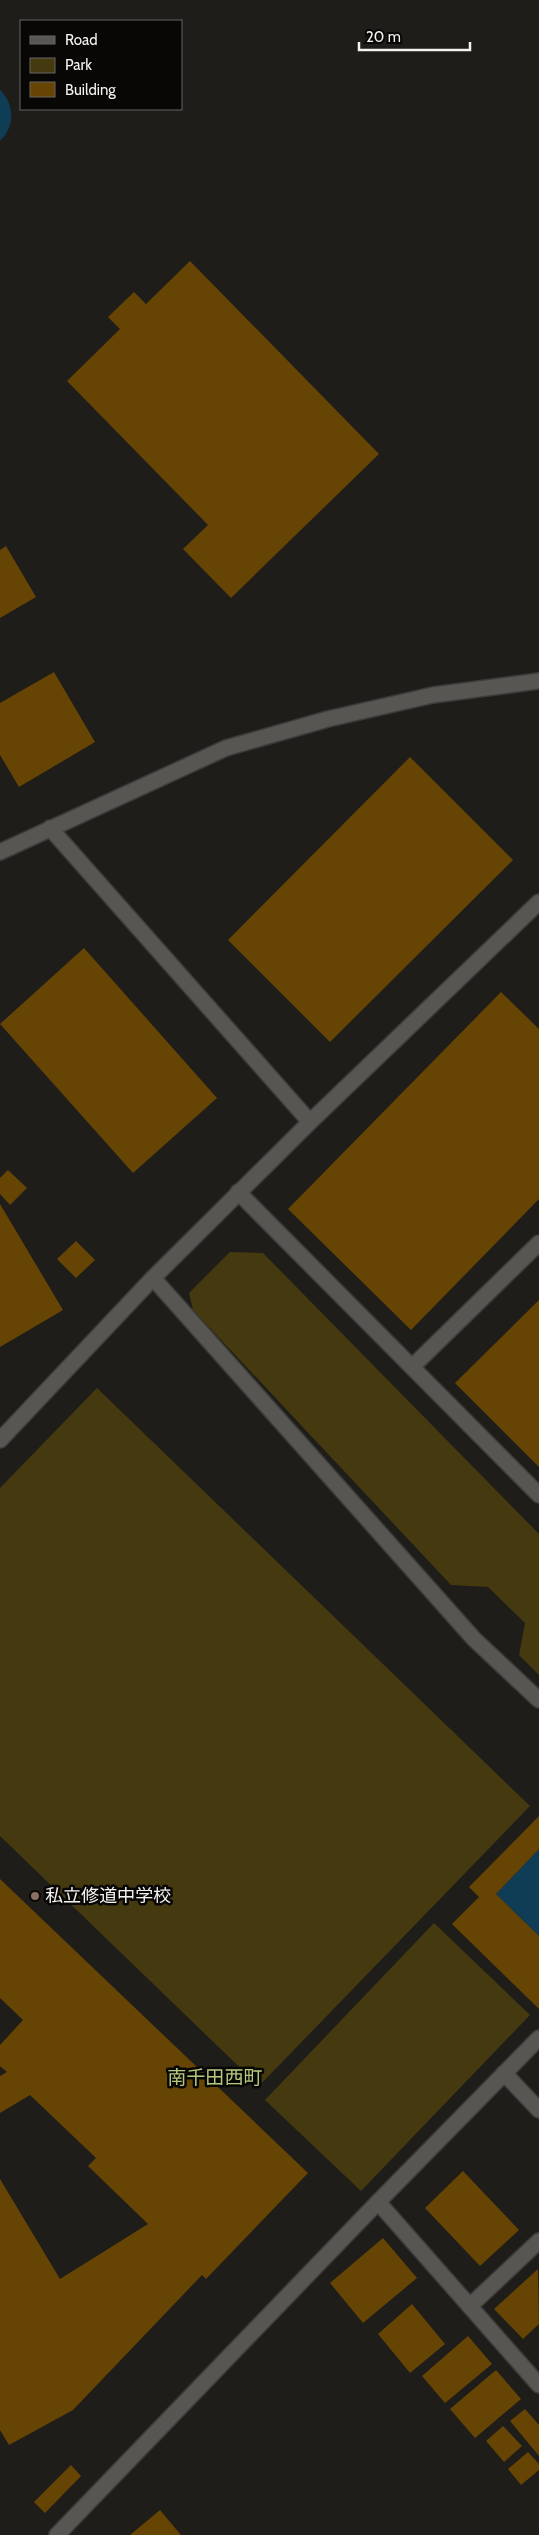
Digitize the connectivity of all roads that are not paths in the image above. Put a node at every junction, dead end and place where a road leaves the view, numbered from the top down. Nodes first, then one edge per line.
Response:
1 (539, 681) edge
2 (50, 828) junction
3 (0, 852) edge
4 (539, 902) edge
5 (310, 1122) junction
6 (238, 1192) junction
7 (539, 1243) edge
8 (153, 1278) junction
9 (413, 1366) junction
10 (0, 1440) edge
11 (539, 1495) edge
12 (539, 1700) edge
13 (539, 2038) edge
14 (504, 2073) junction
15 (539, 2110) edge
16 (378, 2202) junction
17 (539, 2241) edge
18 (471, 2305) junction
19 (539, 2385) edge
20 (57, 2535) edge

1 - 2 street
2 - 3 street
2 - 5 street
4 - 5 street
5 - 6 street
6 - 8 street
6 - 9 street
7 - 9 street
8 - 10 street
8 - 12 street
9 - 11 street
13 - 14 street
14 - 15 street
14 - 16 street
16 - 18 street
16 - 20 street
17 - 18 street
18 - 19 street

